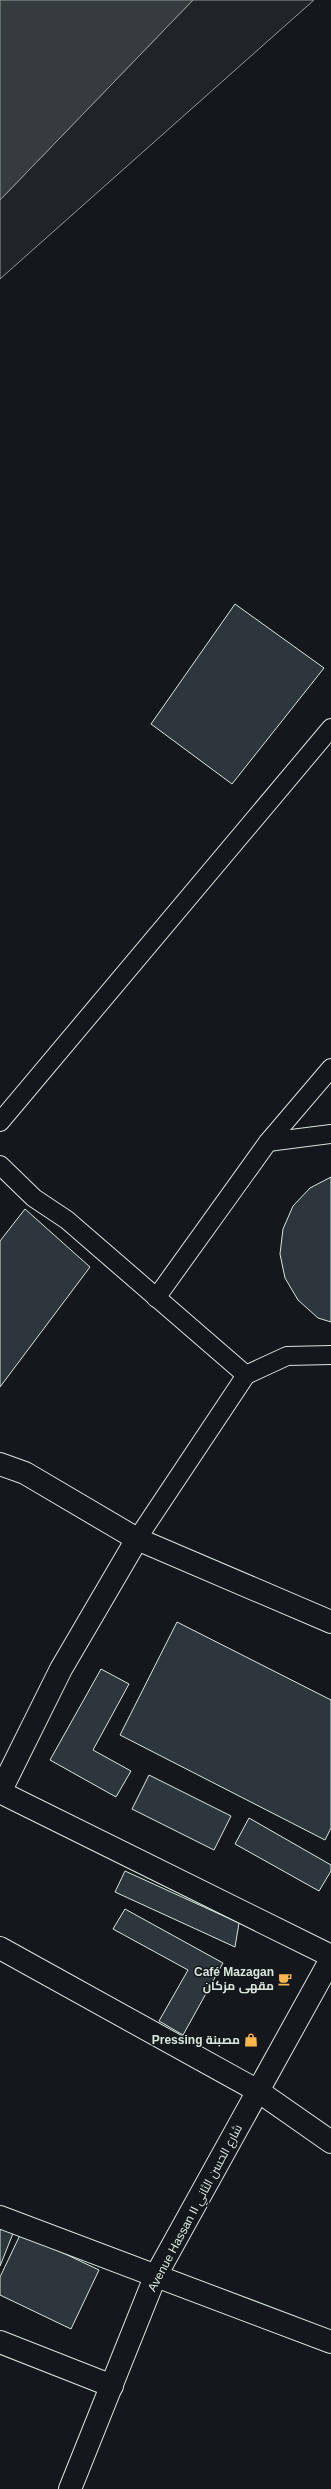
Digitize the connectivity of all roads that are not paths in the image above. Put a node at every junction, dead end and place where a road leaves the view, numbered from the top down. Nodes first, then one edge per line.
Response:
1 (331, 728) edge
2 (331, 1068) edge
3 (0, 1122) edge
4 (331, 1134) edge
5 (268, 1142) junction
6 (0, 1165) edge
7 (156, 1298) junction
8 (331, 1355) edge
9 (246, 1375) junction
10 (0, 1464) edge
11 (137, 1539) junction
12 (331, 1622) edge
13 (0, 1792) edge
14 (0, 1948) edge
15 (331, 1957) edge
16 (258, 2091) junction
17 (331, 2142) edge
18 (0, 2217) edge
19 (155, 2277) junction
20 (0, 2342) edge
21 (331, 2342) edge
22 (112, 2386) junction
23 (70, 2489) edge

1 - 3 lane
2 - 5 lane
4 - 5 lane
5 - 7 lane
6 - 7 lane
7 - 9 lane
8 - 9 lane
9 - 11 lane
10 - 11 street
11 - 12 street
11 - 13 street
13 - 15 street
14 - 16 street
15 - 16 street, Avenue Hassan II شارع الحسن الثاني
16 - 17 street
16 - 19 street, Avenue Hassan II شارع الحسن الثاني
18 - 19 street
19 - 21 street
19 - 22 street, Avenue Hassan II شارع الحسن الثاني
20 - 22 street
22 - 23 street, Avenue Hassan II شارع الحسن الثاني

